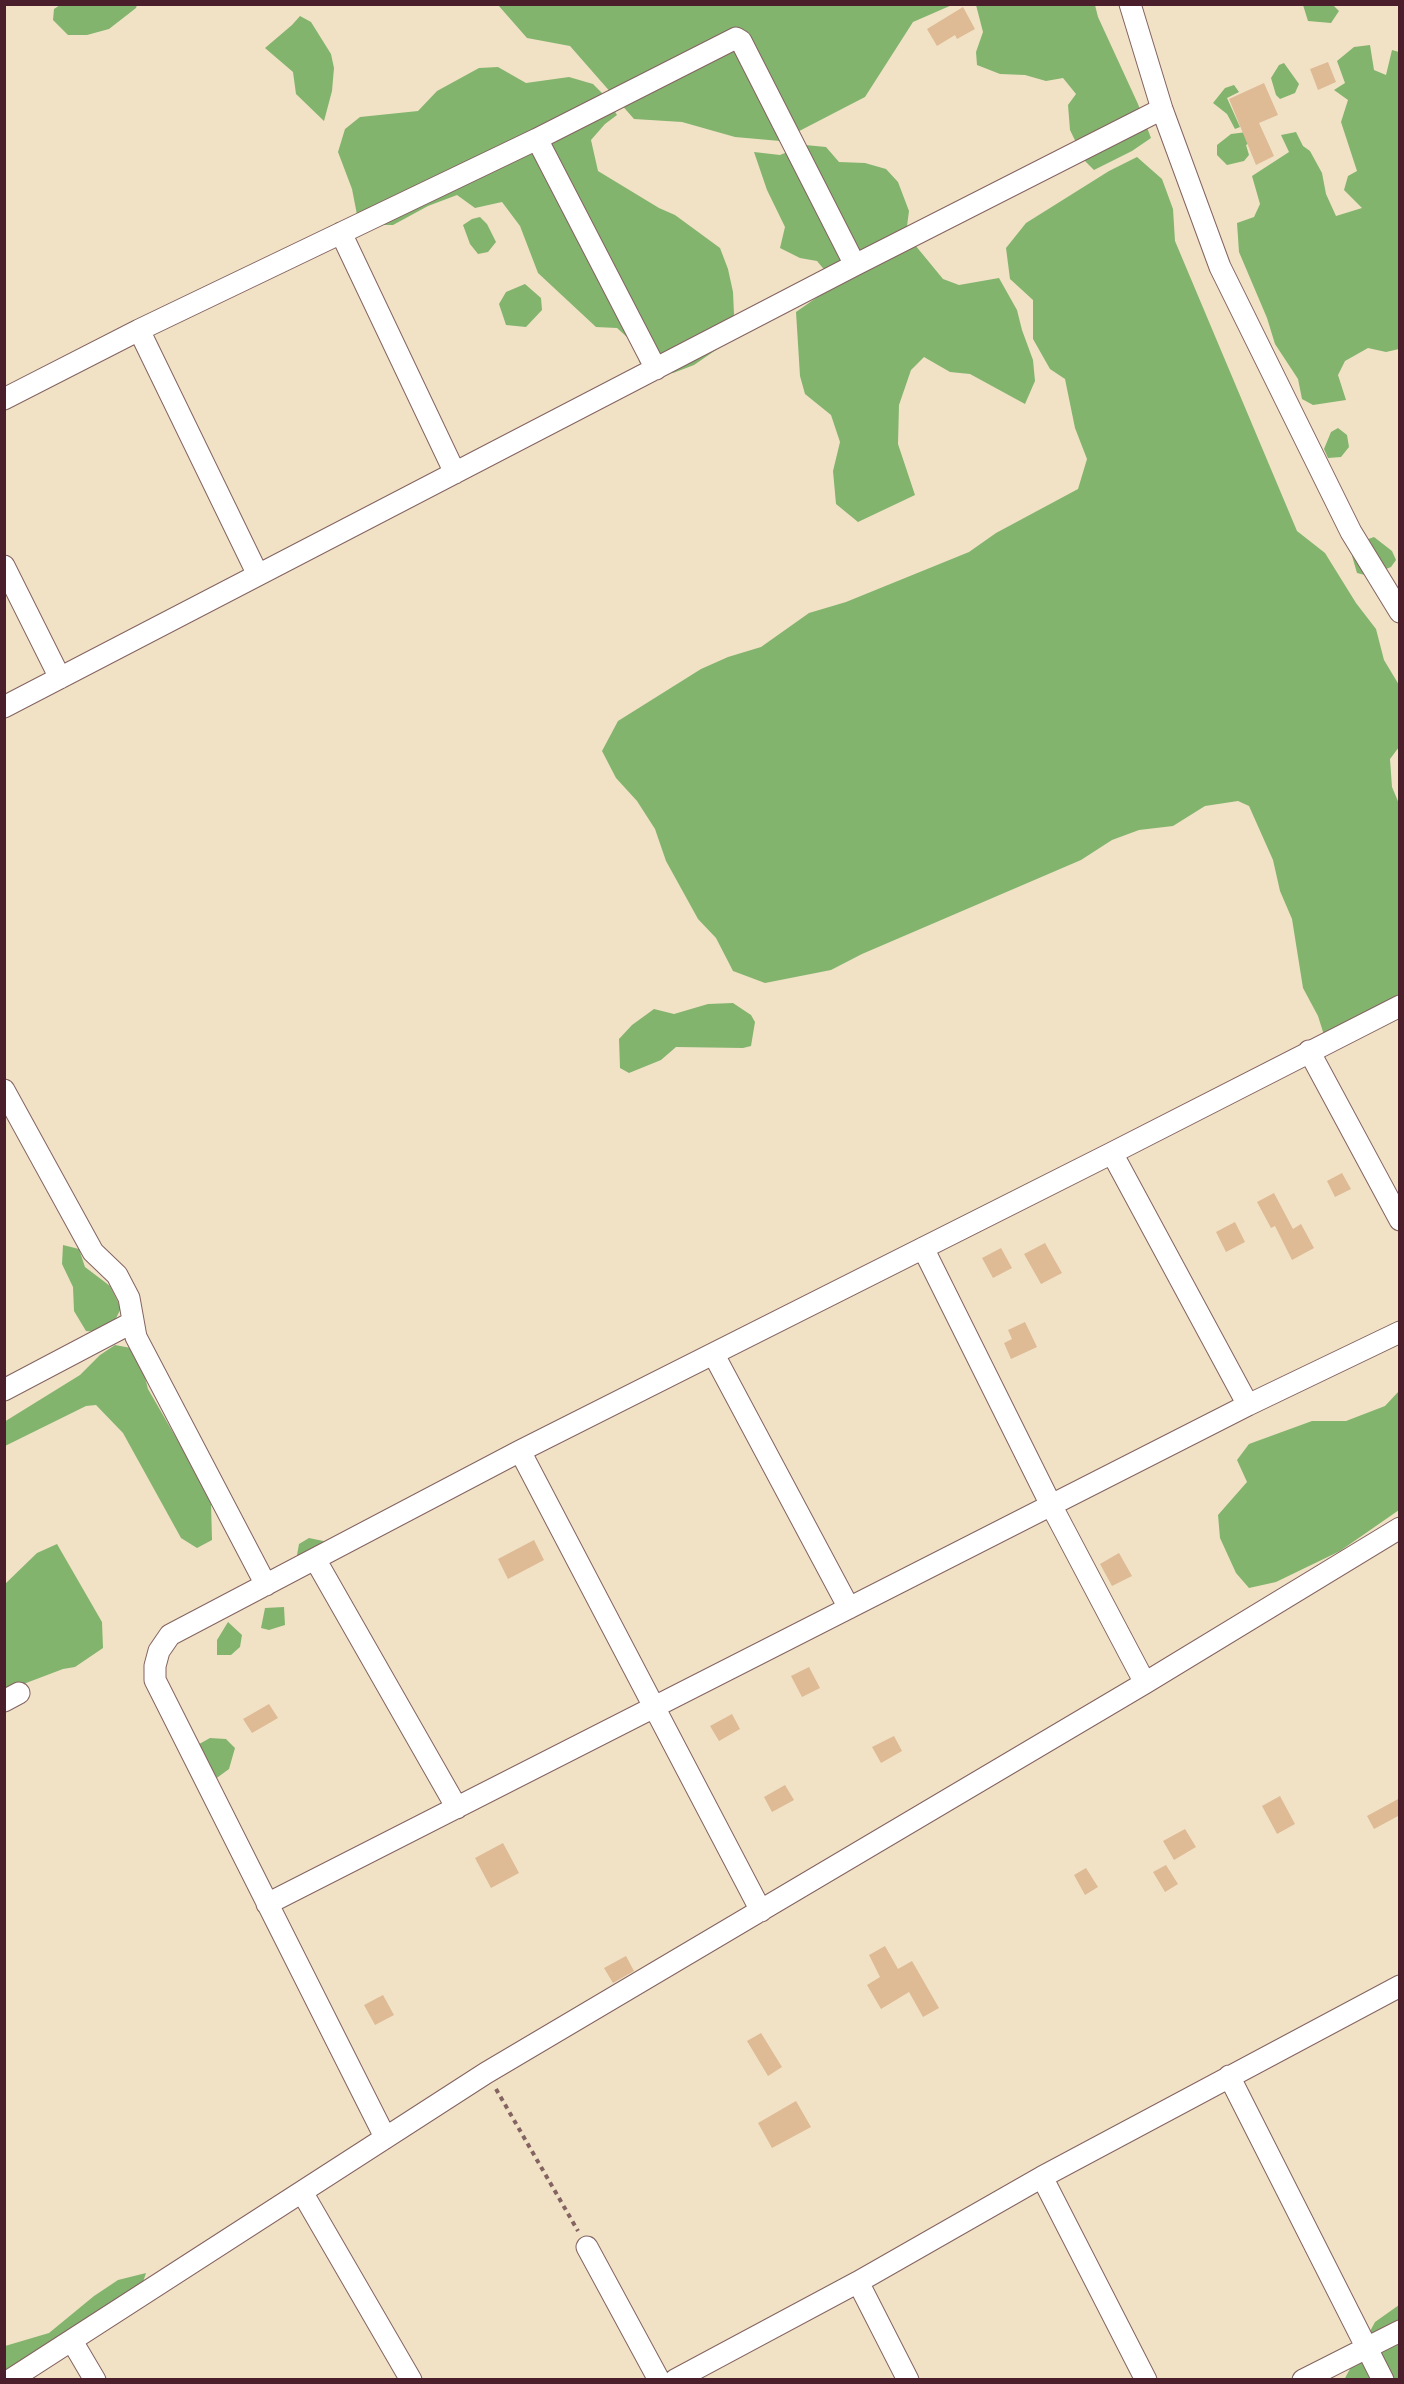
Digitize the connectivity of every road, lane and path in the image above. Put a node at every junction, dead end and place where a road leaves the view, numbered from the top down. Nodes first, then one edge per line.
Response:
1 (1130, 4) edge
2 (1162, 109) junction
3 (537, 139) junction
4 (341, 233) junction
5 (855, 265) junction
6 (139, 330) junction
7 (656, 369) junction
8 (4, 399) edge
9 (455, 473) junction
10 (4, 566) edge
11 (258, 575) junction
12 (1400, 612) edge
13 (60, 678) junction
14 (4, 707) edge
15 (1400, 1005) edge
16 (1309, 1051) junction
17 (4, 1090) edge
18 (1112, 1153) junction
19 (1400, 1220) edge
20 (923, 1248) junction
21 (133, 1322) junction
22 (1400, 1332) edge
23 (714, 1355) junction
24 (4, 1390) edge
25 (1248, 1405) junction
26 (520, 1451) junction
27 (1051, 1505) junction
28 (1400, 1528) edge
29 (315, 1559) junction
30 (266, 1585) junction
31 (849, 1608) junction
32 (1144, 1683) junction
33 (654, 1707) junction
34 (457, 1808) junction
35 (267, 1904) junction
36 (761, 1911) junction
37 (1400, 1986) edge
38 (486, 2073) junction
39 (1229, 2076) junction
40 (385, 2137) junction
41 (1042, 2177) junction
42 (302, 2192) junction
43 (587, 2247) joint
44 (858, 2282) junction
45 (1400, 2331) edge
46 (72, 2341) junction
47 (1366, 2348) junction
48 (10, 2379) edge
49 (95, 2379) edge
50 (411, 2379) edge
51 (659, 2379) edge
52 (675, 2379) edge
53 (908, 2379) edge
54 (1146, 2379) edge
55 (1303, 2379) edge
56 (1383, 2379) edge

1 - 2 street
2 - 5 street
2 - 12 street
3 - 4 street
3 - 5 street
3 - 7 street
4 - 6 street
4 - 9 street
5 - 7 street
6 - 8 street
6 - 11 street
7 - 9 street
9 - 11 street
10 - 13 street
11 - 13 street
13 - 14 street
15 - 16 street
16 - 18 street
16 - 19 street
17 - 21 street
18 - 20 street
18 - 25 street
20 - 23 street
20 - 27 street
21 - 24 street
21 - 30 street
22 - 25 street
23 - 26 street
23 - 31 street
25 - 27 street
26 - 29 street
26 - 33 street
27 - 31 street
27 - 32 street
28 - 32 street
29 - 30 street
29 - 34 street
30 - 35 street
31 - 33 street
32 - 36 street
33 - 34 street
33 - 36 street
34 - 35 street
35 - 40 street
36 - 38 street
37 - 39 street
38 - 40 street
38 - 43 path
39 - 41 street
39 - 47 street
40 - 42 street
41 - 44 street
41 - 54 street
42 - 46 street
42 - 50 street
43 - 51 street
44 - 52 street
44 - 53 street
45 - 47 street
46 - 48 street
46 - 49 street
47 - 55 street
47 - 56 street

